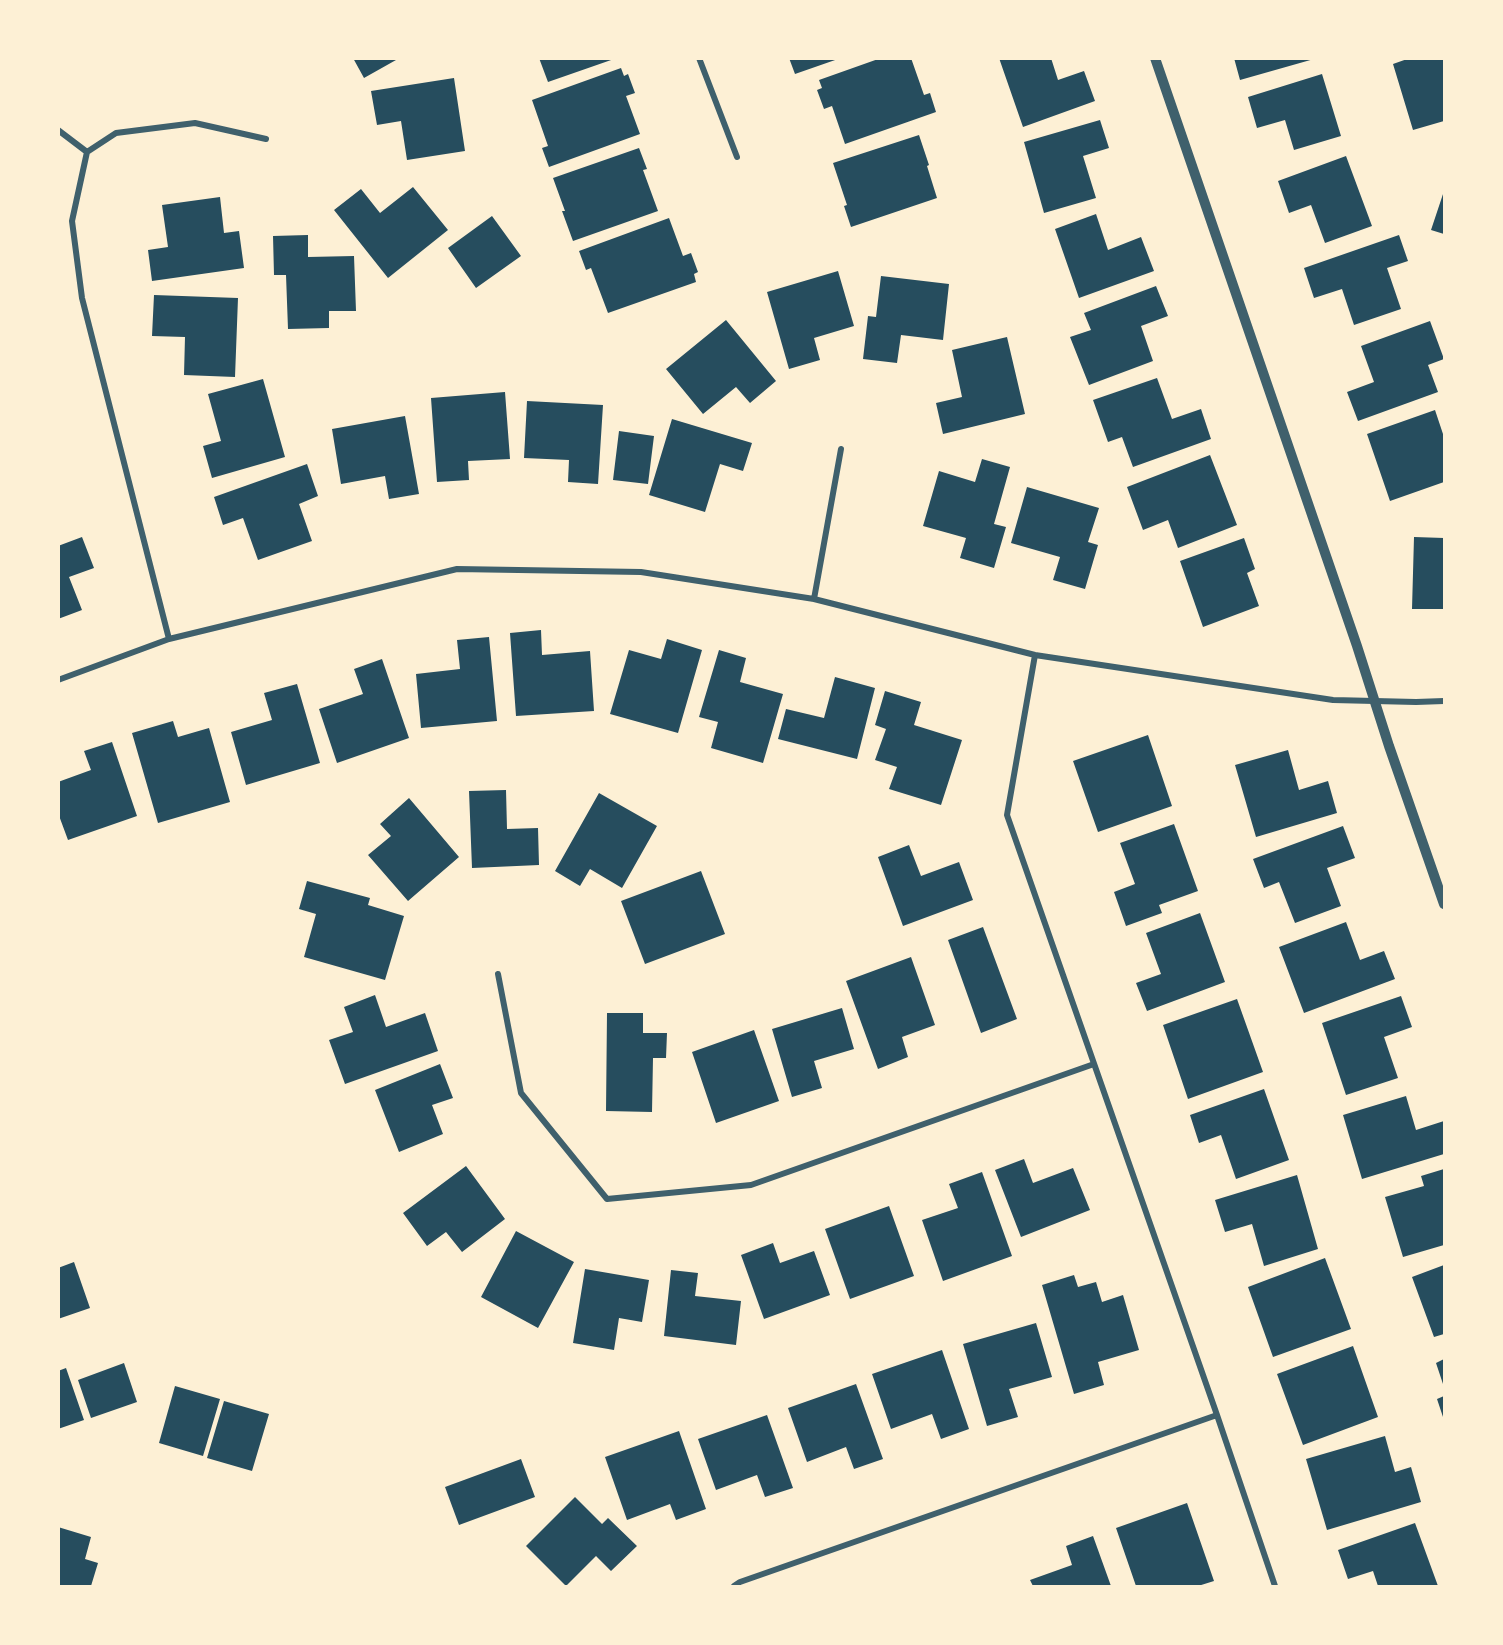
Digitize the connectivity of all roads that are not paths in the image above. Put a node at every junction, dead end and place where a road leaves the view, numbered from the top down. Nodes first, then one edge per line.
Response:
1 (699, 58) edge
2 (1155, 58) edge
3 (58, 130) edge
4 (266, 139) dead end
5 (87, 152) junction
6 (737, 157) dead end
7 (841, 449) dead end
8 (814, 599) junction
9 (169, 639) junction
10 (1035, 655) junction
11 (58, 680) edge
12 (1444, 701) edge
13 (1375, 702) junction
14 (1444, 904) edge
15 (498, 974) dead end
16 (1094, 1064) junction
17 (1217, 1415) junction
18 (734, 1587) edge
19 (1275, 1587) edge

1 - 6 street
2 - 13 street
3 - 5 street
4 - 5 street
5 - 9 street
7 - 8 street
8 - 9 street
8 - 10 street
9 - 11 street
10 - 13 street
10 - 16 street
12 - 13 street
13 - 14 street
15 - 16 street
16 - 17 street
17 - 18 street
17 - 19 street

